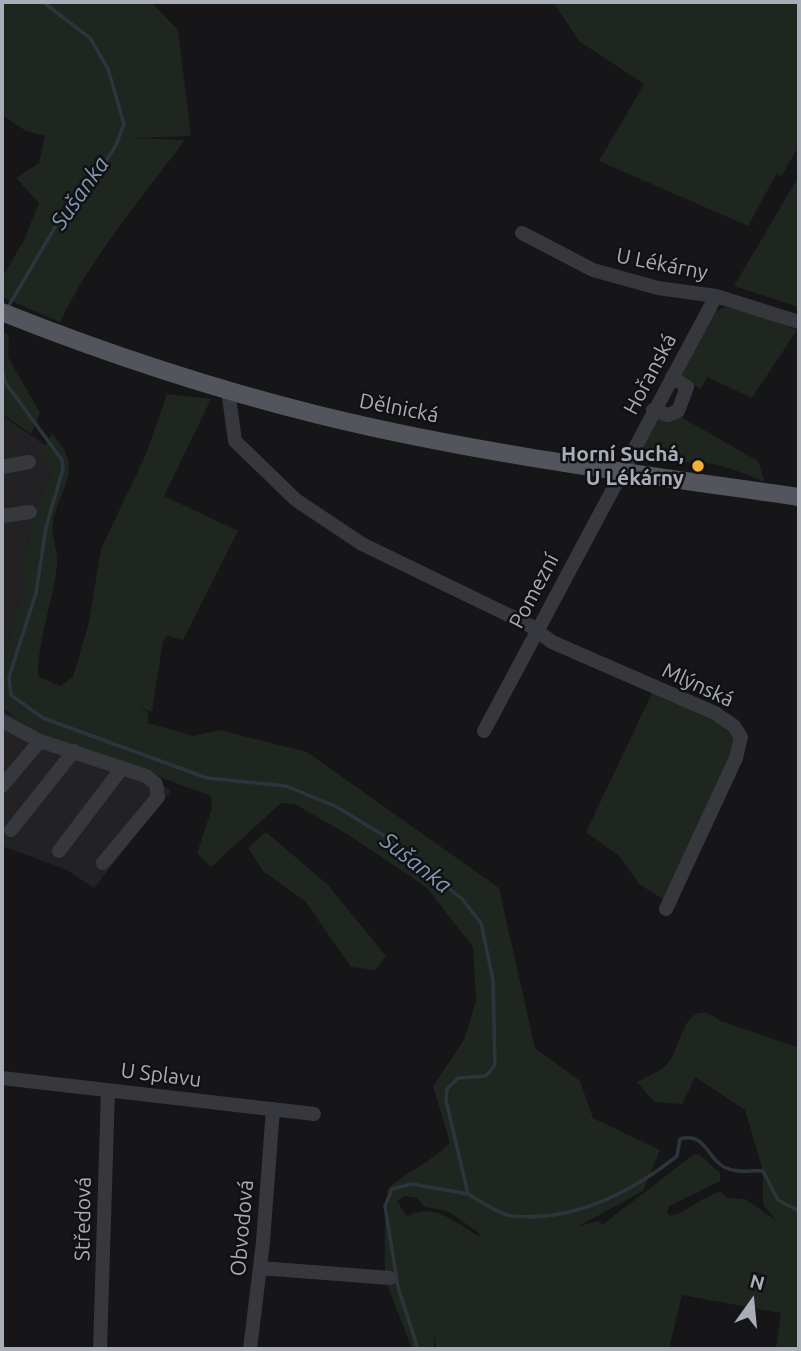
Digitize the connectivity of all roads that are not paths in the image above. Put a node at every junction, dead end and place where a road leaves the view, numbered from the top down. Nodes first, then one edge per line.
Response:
1 (522, 233) dead end
2 (716, 296) junction
3 (2, 312) edge
4 (799, 322) edge
5 (672, 377) junction
6 (228, 390) junction
7 (653, 410) junction
8 (29, 462) dead end
9 (2, 467) edge
10 (622, 472) junction
11 (799, 497) edge
12 (30, 513) dead end
13 (2, 516) edge
14 (538, 631) junction
15 (3, 725) edge
16 (484, 731) dead end
17 (40, 741) junction
18 (74, 751) junction
19 (122, 768) junction
20 (2, 786) edge
21 (11, 830) dead end
22 (59, 851) dead end
23 (103, 863) dead end
24 (666, 909) dead end
25 (2, 1078) edge
26 (108, 1090) junction
27 (272, 1109) junction
28 (314, 1114) dead end
29 (260, 1268) junction
30 (390, 1278) dead end
31 (100, 1349) edge
32 (250, 1349) edge

1 - 2 street, U Lékárny
2 - 4 street, U Lékárny
2 - 5 street, Hořanská
3 - 6 main road, Dělnická
5 - 7 street, Hořanská
5 - 7 street
6 - 10 main road, Dělnická
6 - 14 street
7 - 10 street, Hořanská
8 - 9 street
10 - 11 main road, Dělnická
10 - 14 street, Pomezní
12 - 13 street
14 - 16 street, Pomezní
14 - 24 street, Mlýnská
15 - 17 street
17 - 18 street
17 - 20 street
18 - 19 street
18 - 21 street
19 - 22 street
19 - 23 street
25 - 26 street, U Splavu
26 - 27 street, U Splavu
26 - 31 street, Středová
27 - 28 street, U Splavu
27 - 29 street, Obvodová
29 - 30 street
29 - 32 street, Obvodová

